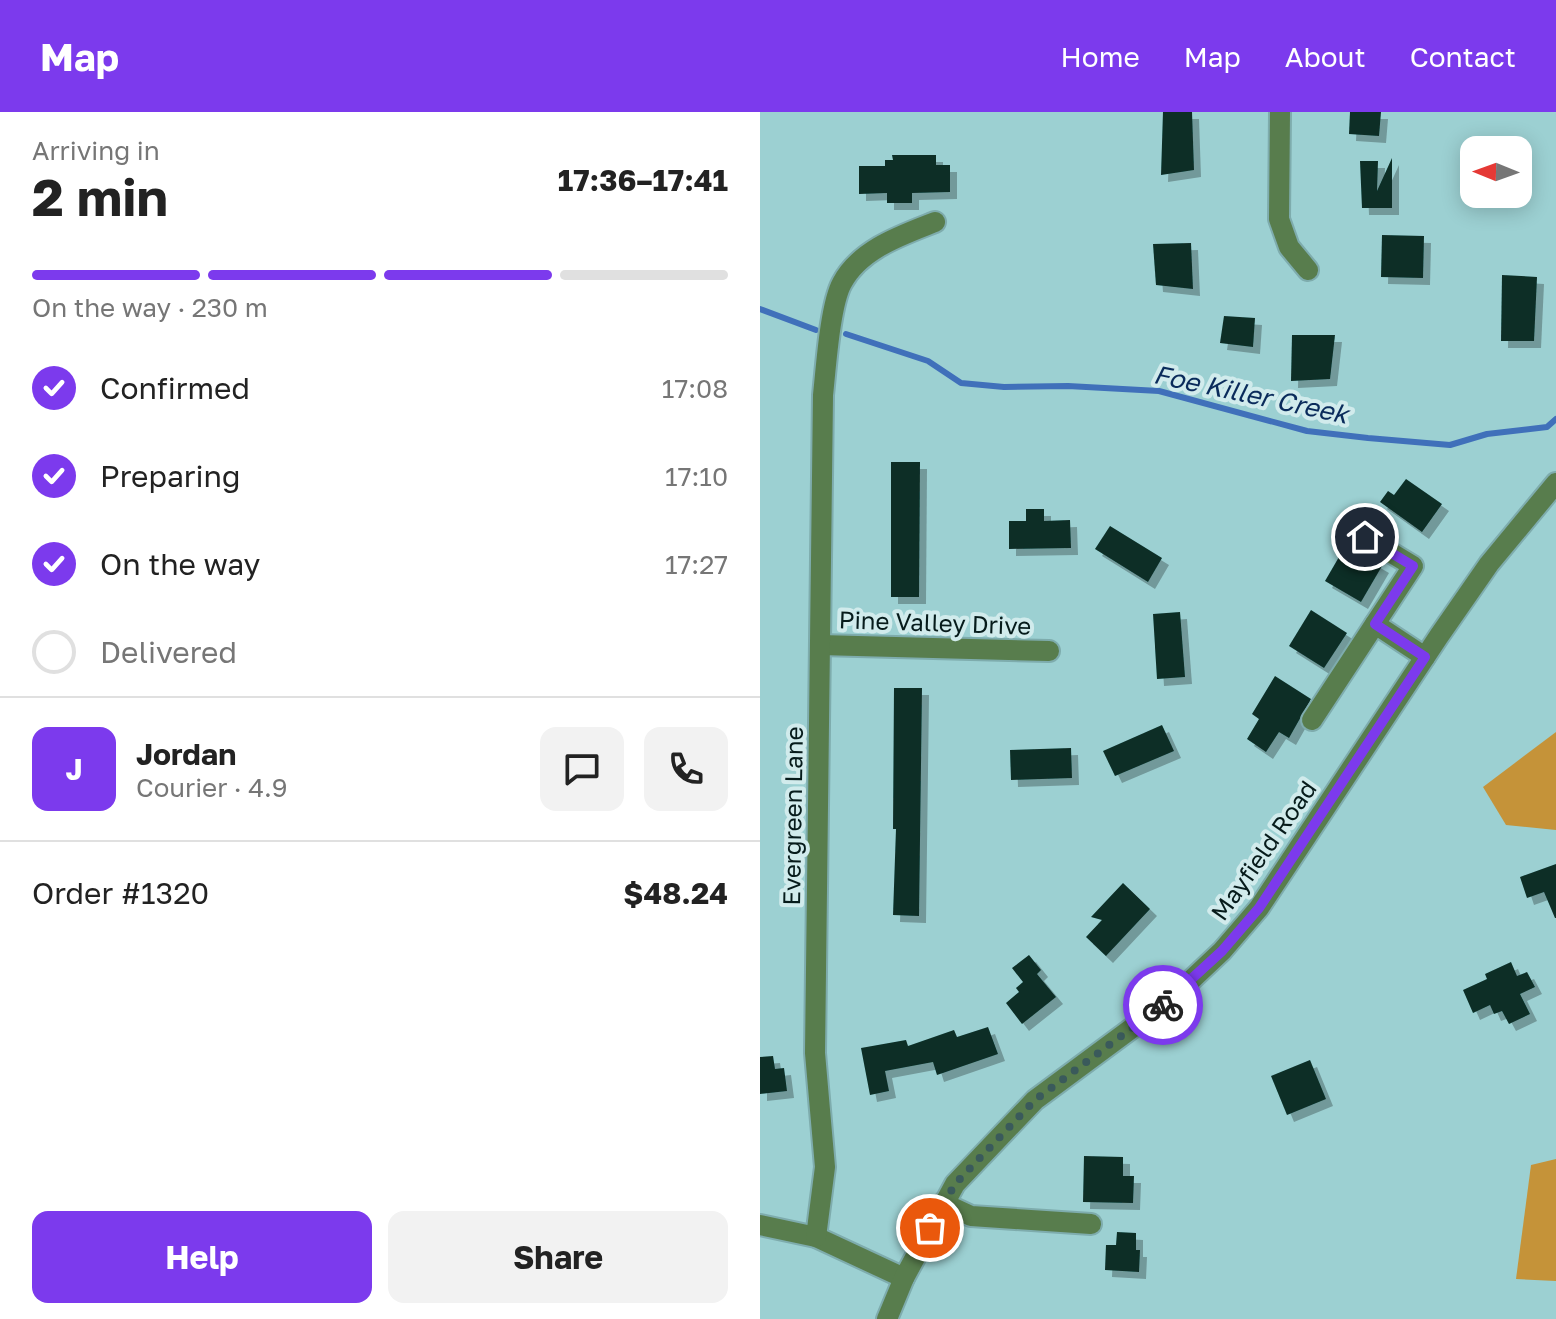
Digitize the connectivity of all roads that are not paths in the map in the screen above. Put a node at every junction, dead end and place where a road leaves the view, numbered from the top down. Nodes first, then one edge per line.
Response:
1 (1280, 112) edge
2 (935, 222) dead end
3 (1308, 270) dead end
4 (1556, 483) edge
5 (1365, 537) dead end
6 (1375, 624) junction
7 (820, 645) junction
8 (1049, 651) dead end
9 (1425, 657) junction
10 (1312, 720) dead end
11 (943, 1203) junction
12 (1091, 1224) dead end
13 (760, 1225) edge
14 (816, 1237) junction
15 (904, 1278) junction
16 (887, 1319) edge

1 - 3 street
2 - 7 street, Evergreen Lane
4 - 9 street, Mayfield Road
5 - 6 street
6 - 9 street
6 - 10 street
7 - 8 street, Pine Valley Drive
7 - 14 street, Evergreen Lane
9 - 11 street, Mayfield Road
11 - 12 street
11 - 15 street, Mayfield Road
13 - 14 street
14 - 15 street
15 - 16 street, Mayfield Road

